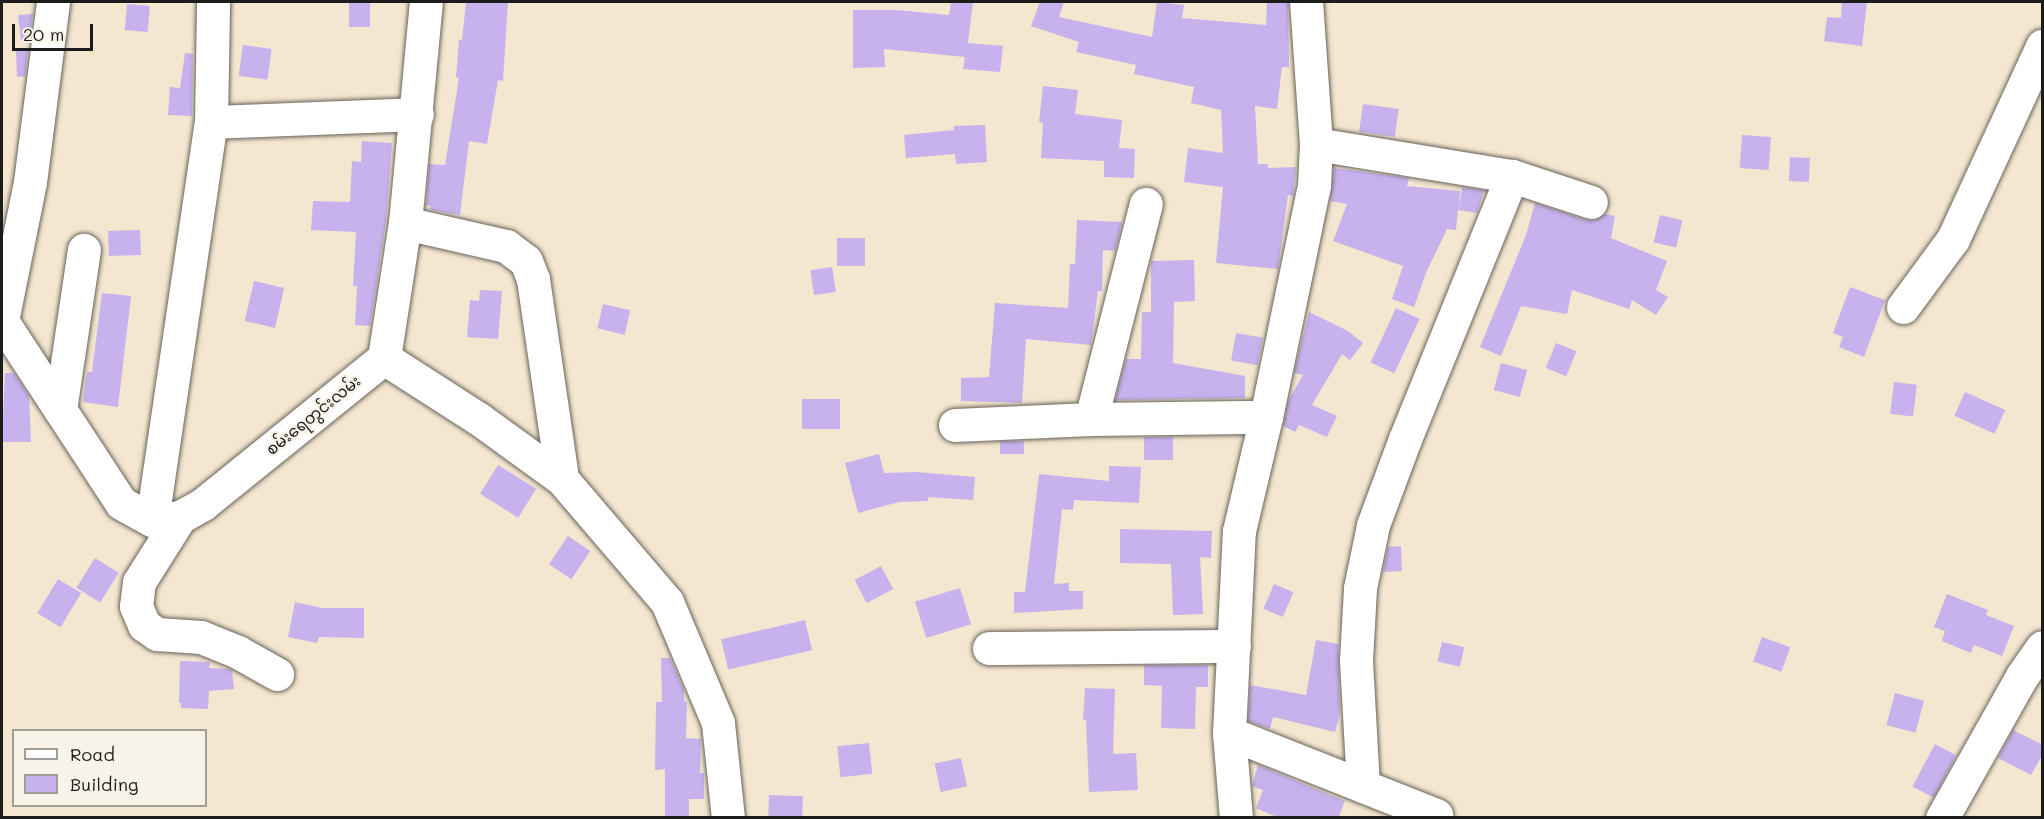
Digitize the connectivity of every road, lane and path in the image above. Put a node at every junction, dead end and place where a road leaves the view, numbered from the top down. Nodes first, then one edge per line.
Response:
1 (53, 2) edge
2 (213, 2) edge
3 (426, 2) edge
4 (1306, 2) edge
5 (2043, 46) edge
6 (417, 114) junction
7 (212, 122) junction
8 (1317, 144) junction
9 (1512, 176) junction
10 (1591, 202) dead end
11 (1146, 204) dead end
12 (405, 223) junction
13 (84, 250) dead end
14 (1903, 307) dead end
15 (2, 321) edge
16 (384, 358) junction
17 (60, 410) junction
18 (1266, 417) junction
19 (1091, 419) junction
20 (955, 425) dead end
21 (562, 479) junction
22 (166, 519) junction
23 (1234, 646) junction
24 (2043, 646) edge
25 (989, 648) dead end
26 (277, 674) dead end
27 (1229, 733) junction
28 (1363, 786) junction
29 (1436, 815) dead end
30 (728, 818) edge
31 (1236, 818) edge
32 (1942, 818) edge

1 - 15 street
2 - 7 street
3 - 6 street
4 - 8 street
5 - 14 street
6 - 7 street
6 - 12 street
7 - 22 street
8 - 9 street
8 - 18 street
9 - 10 street
9 - 28 street
11 - 19 street
12 - 16 street
12 - 21 street
13 - 17 street
15 - 17 street
16 - 21 street
16 - 22 street, စမ်းရေတွင်းလမ်း
17 - 22 street
18 - 19 street
18 - 23 street
19 - 20 street
21 - 30 street
22 - 26 street
23 - 25 street
23 - 27 street
24 - 32 street
27 - 28 street
27 - 31 street
28 - 29 street

